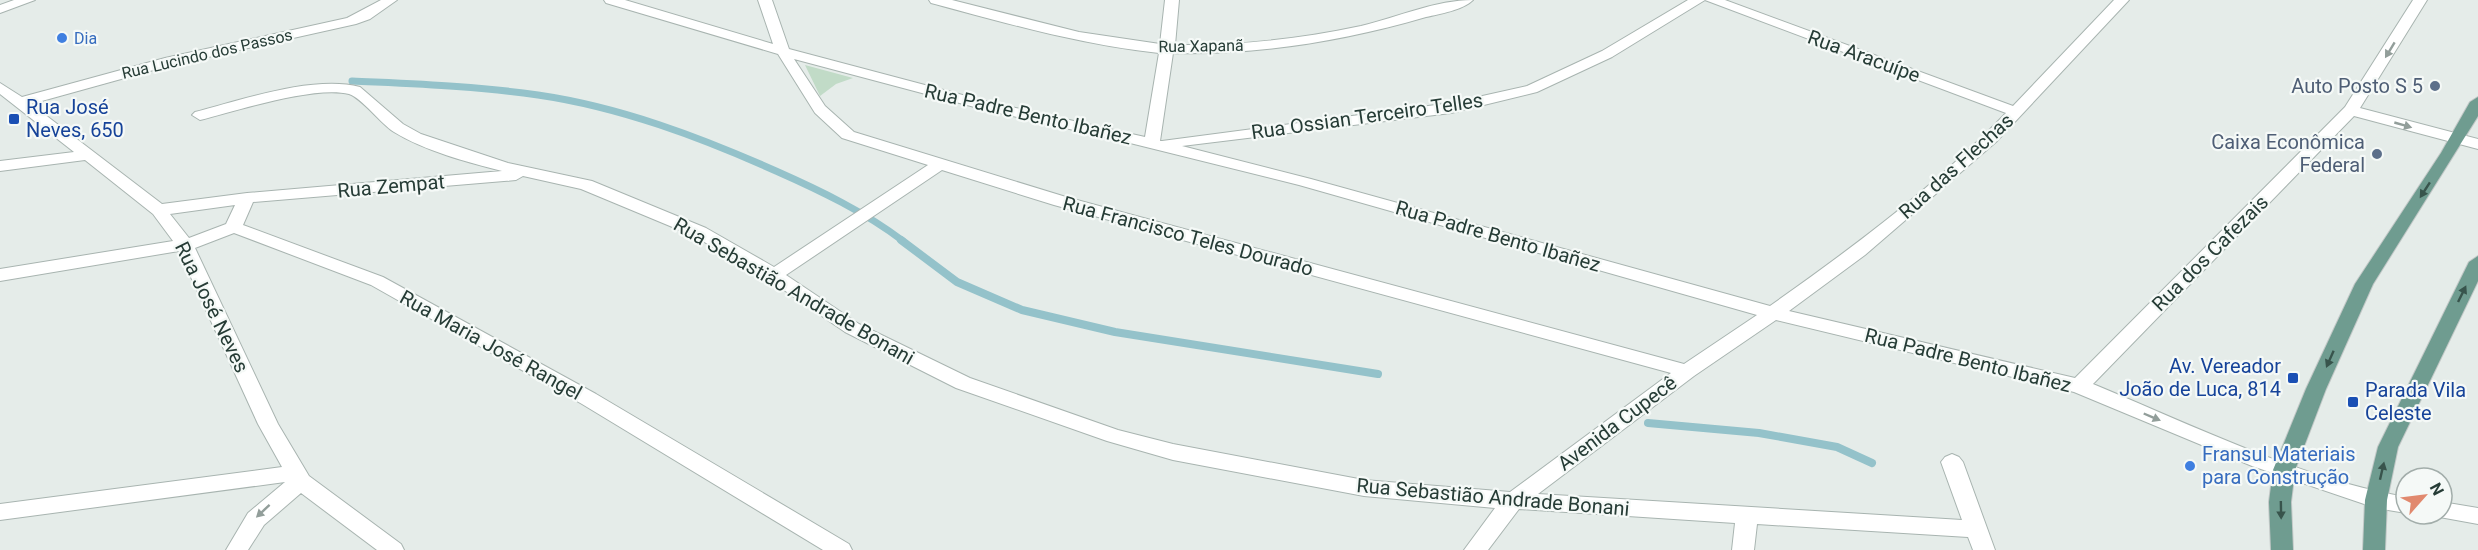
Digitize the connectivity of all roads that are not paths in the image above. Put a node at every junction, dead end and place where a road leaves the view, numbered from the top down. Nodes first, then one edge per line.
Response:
1 (28, 0) edge
2 (390, 0) edge
3 (611, 0) edge
4 (765, 0) edge
5 (936, 0) edge
6 (1172, 0) edge
7 (1466, 0) edge
8 (1698, 0) edge
9 (1712, 0) edge
10 (2122, 0) edge
11 (2420, 0) edge
12 (0, 9) edge
13 (1167, 49) junction
14 (785, 52) junction
15 (0, 87) edge
16 (21, 102) junction
17 (2478, 102) edge
18 (2351, 111) junction
19 (2016, 112) junction
20 (200, 115) dead end
21 (2456, 140) junction
22 (1154, 144) junction
23 (2478, 144) edge
24 (89, 155) junction
25 (940, 164) junction
26 (0, 166) edge
27 (536, 173) junction
28 (247, 198) junction
29 (159, 210) junction
30 (233, 227) junction
31 (185, 245) junction
32 (2478, 262) edge
33 (0, 275) edge
34 (774, 275) junction
35 (1773, 313) junction
36 (1687, 371) junction
37 (2079, 386) junction
38 (1952, 462) dead end
39 (2284, 470) junction
40 (298, 478) junction
41 (2376, 500) junction
42 (1512, 502) junction
43 (2394, 503) edge
44 (0, 512) edge
45 (2454, 512) edge
46 (1747, 515) junction
47 (2478, 516) edge
48 (1977, 529) junction
49 (237, 550) edge
50 (393, 550) edge
51 (841, 550) edge
52 (1475, 550) edge
53 (1743, 550) edge
54 (1984, 550) edge
55 (2282, 550) edge
56 (2374, 550) edge

1 - 12 street
2 - 16 street, Rua Lucindo dos Passos
3 - 14 street, Rua Padre Bento Ibañez
4 - 14 street, Rua Francisco Teles Dourado
5 - 13 street, Rua Xapanã
6 - 13 street
7 - 13 street, Rua Xapanã
8 - 22 street, Rua Ossian Terceiro Telles
9 - 19 street, Rua Aracuípe
10 - 19 street, Rua das Flechas
11 -> 18 street, Rua dos Cafezais
13 - 22 street
14 - 22 street, Rua Padre Bento Ibañez
14 - 25 street, Rua Francisco Teles Dourado
15 - 16 street, Rua José Neves
16 - 24 street, Rua José Neves
17 - 21 main road
18 -> 21 street
18 - 37 street, Rua dos Cafezais
19 - 35 street, Rua das Flechas
20 - 27 street, Rua Sebastião Andrade Bonani
21 - 23 street
21 -> 39 main road
22 - 35 street, Rua Padre Bento Ibañez
24 - 26 street
24 - 29 street, Rua José Neves
25 - 34 street
25 - 36 street, Rua Francisco Teles Dourado
27 - 28 street, Rua Zempat
27 - 34 street, Rua Sebastião Andrade Bonani
28 - 29 street
28 - 30 street
29 - 31 street, Rua José Neves
30 - 31 street
30 - 51 street, Rua Maria José Rangel
31 - 33 street
31 - 40 street, Rua José Neves
41 -> 32 main road
34 - 42 street, Rua Sebastião Andrade Bonani
35 - 36 street, Avenida Cupecê
35 - 37 street, Rua Padre Bento Ibañez
36 - 42 street, Avenida Cupecê
37 -> 39 street, Rua Padre Bento Ibañez
38 - 48 street
39 - 41 street, Rua Padre Bento Ibañez
39 -> 55 main road
40 - 44 street
40 -> 49 street
40 - 50 street, Rua José Neves
41 - 43 street, Rua Padre Bento Ibañez
41 - 56 main road
42 - 46 street, Rua Sebastião Andrade Bonani
42 - 52 street, Avenida Cupecê
45 - 47 street
46 - 48 street, Rua Sebastião Andrade Bonani
46 - 53 street
48 - 54 street

